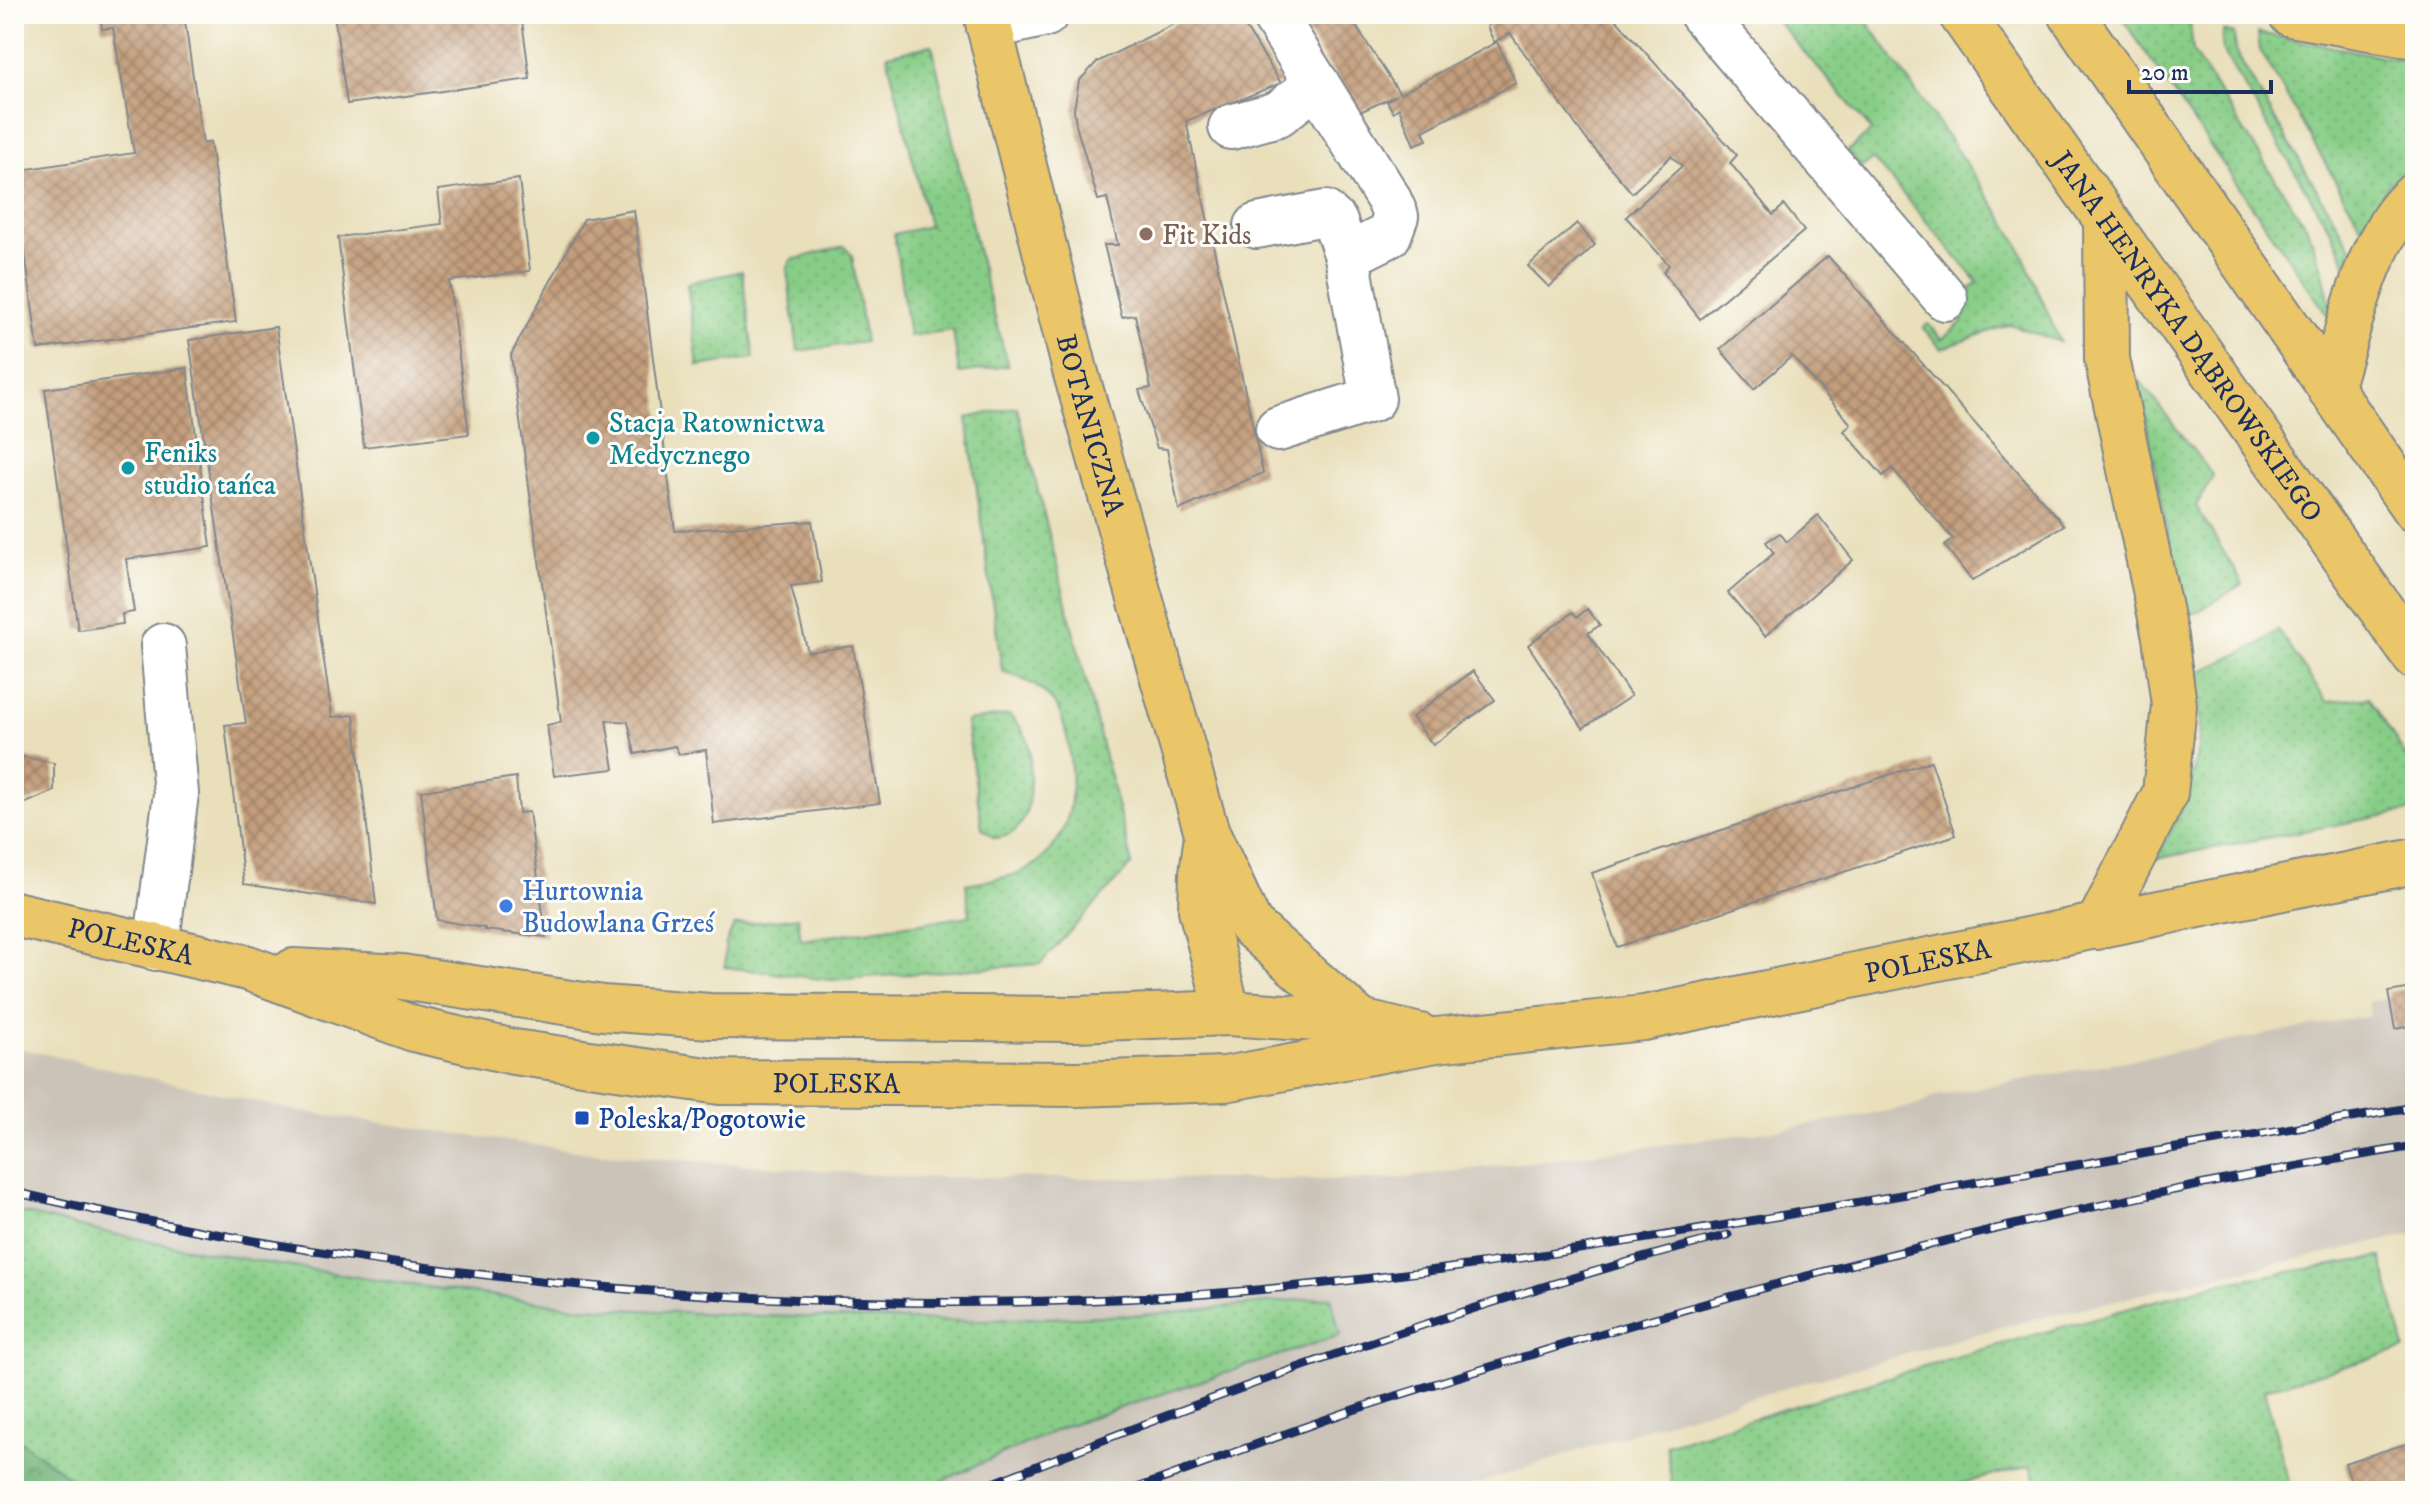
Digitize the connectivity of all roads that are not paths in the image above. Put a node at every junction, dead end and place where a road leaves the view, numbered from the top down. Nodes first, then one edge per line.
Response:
1 (1046, 14) edge
2 (1273, 14) edge
3 (1702, 14) edge
4 (1961, 14) edge
5 (2071, 14) edge
6 (2291, 14) edge
7 (987, 20) edge
8 (2415, 36) edge
9 (1317, 84) junction
10 (1231, 127) dead end
11 (2415, 195) edge
12 (2106, 220) junction
13 (1257, 226) dead end
14 (1347, 256) junction
15 (1945, 298) dead end
16 (2341, 404) junction
17 (1278, 429) dead end
18 (2415, 510) edge
19 (2406, 644) edge
20 (163, 646) dead end
21 (1207, 833) junction
22 (2415, 861) edge
23 (14, 914) edge
24 (1250, 925) junction
25 (2097, 927) junction
26 (156, 948) junction
27 (248, 968) junction
28 (1228, 1013) junction
29 (1361, 1022) junction
30 (1436, 1040) junction
31 (1225, 1079) junction

1 - 7 street
2 - 9 street
3 - 15 street
4 - 12 main road, JANA HENRYKA DĄBROWSKIEGO
5 - 16 main road
6 - 8 main road
7 - 21 main road, BOTANICZNA
9 - 10 street
9 - 14 street
11 - 16 main road
12 - 19 main road, JANA HENRYKA DĄBROWSKIEGO
12 - 25 main road
13 - 14 street
14 - 17 street
16 - 18 main road
20 - 26 street
21 - 24 main road, BOTANICZNA
21 - 28 main road, BOTANICZNA
22 - 25 main road, POLESKA
23 - 26 main road, POLESKA
24 - 28 main road, BOTANICZNA
24 - 29 main road, BOTANICZNA
25 - 30 main road, POLESKA
26 - 27 main road, POLESKA
27 - 28 main road, POLESKA
27 - 31 main road, POLESKA
28 - 29 main road, POLESKA
28 - 31 main road, BOTANICZNA
29 - 30 main road, POLESKA
30 - 31 main road, POLESKA

